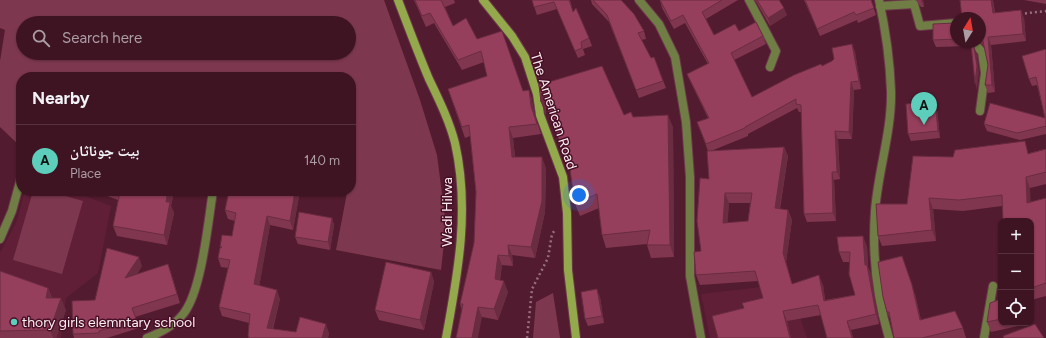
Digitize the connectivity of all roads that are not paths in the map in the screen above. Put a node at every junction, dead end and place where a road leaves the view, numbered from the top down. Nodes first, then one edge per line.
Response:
1 (398, 0) edge
2 (483, 0) edge
3 (639, 0) edge
4 (749, 0) edge
5 (880, 3) edge
6 (950, 24) edge
7 (978, 48) edge
8 (770, 67) dead end
9 (980, 111) dead end
10 (16, 196) edge
11 (212, 196) edge
12 (0, 239) edge
13 (994, 286) dead end
14 (147, 338) edge
15 (446, 338) edge
16 (576, 338) edge
17 (700, 338) edge
18 (889, 338) edge
19 (984, 338) edge

1 - 15 street, Wadi Hilwa
2 - 16 street, The American Road
3 - 17 street
4 - 8 street
5 - 6 street
5 - 18 street
7 - 9 street
10 - 12 street
11 - 14 street
13 - 19 street

